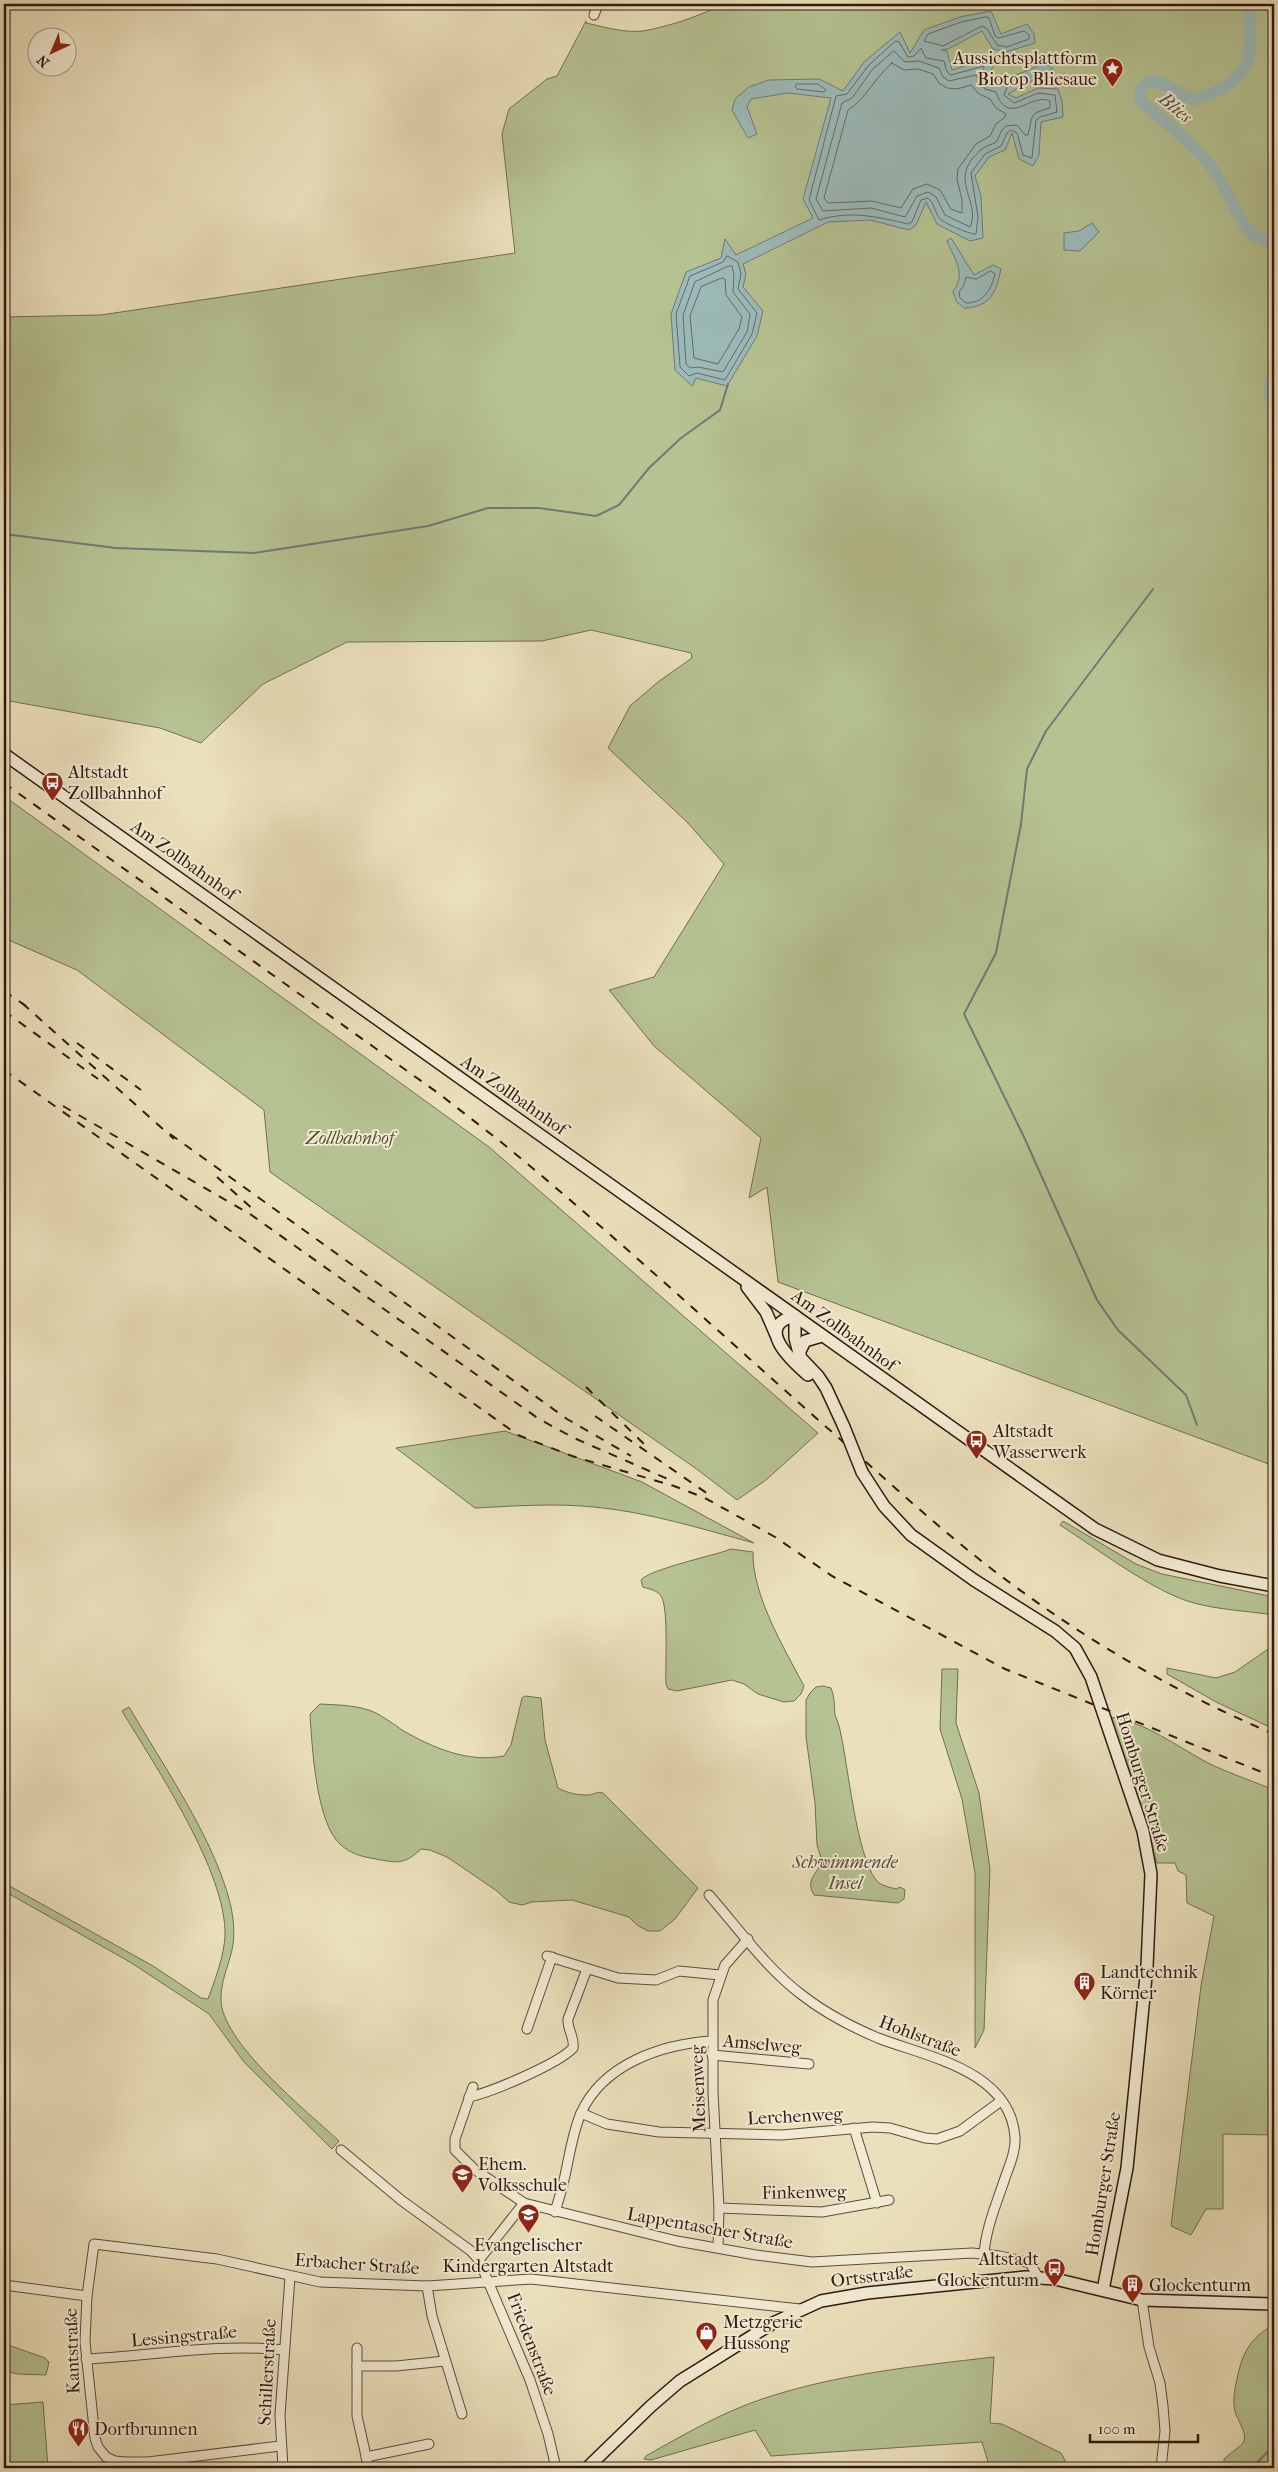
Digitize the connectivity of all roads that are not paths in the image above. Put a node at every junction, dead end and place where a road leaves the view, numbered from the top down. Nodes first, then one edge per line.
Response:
1 (598, 4) edge
2 (594, 15) dead end
3 (4, 754) edge
4 (738, 1276) junction
5 (795, 1316) junction
6 (776, 1335) junction
7 (822, 1336) junction
8 (800, 1357) junction
9 (830, 1397) junction
10 (1274, 1586) edge
11 (709, 1895) dead end
12 (748, 1939) junction
13 (586, 1969) junction
14 (720, 1975) junction
15 (527, 2029) dead end
16 (712, 2041) junction
17 (712, 2056) junction
18 (808, 2064) dead end
19 (472, 2087) dead end
20 (469, 2097) junction
21 (1001, 2101) junction
22 (581, 2113) junction
23 (854, 2128) junction
24 (716, 2135) junction
25 (341, 2150) dead end
26 (889, 2200) dead end
27 (524, 2203) junction
28 (876, 2203) junction
29 (719, 2208) junction
30 (555, 2212) junction
31 (94, 2244) joint
32 (718, 2248) junction
33 (984, 2254) junction
34 (480, 2260) junction
35 (290, 2277) junction
36 (1038, 2277) junction
37 (490, 2282) junction
38 (4, 2285) edge
39 (427, 2286) junction
40 (1103, 2290) junction
41 (87, 2296) junction
42 (1142, 2300) junction
43 (1274, 2304) edge
44 (800, 2309) junction
45 (357, 2348) dead end
46 (284, 2350) junction
47 (86, 2359) junction
48 (445, 2361) junction
49 (358, 2366) junction
50 (462, 2414) dead end
51 (429, 2444) dead end
52 (280, 2446) junction
53 (283, 2468) edge
54 (556, 2468) edge
55 (587, 2468) edge
56 (1161, 2468) edge

1 - 2 street
3 - 4 main road, Am Zollbahnhof
4 - 5 main road, Am Zollbahnhof
4 - 6 main road
5 - 6 main road
5 - 7 main road, Am Zollbahnhof
5 - 8 main road
6 - 9 main road
7 - 8 main road
7 - 10 main road, Am Zollbahnhof
8 - 9 main road, Homburger Straße
9 - 40 main road, Homburger Straße, bridge
11 - 12 street, Hohlstraße
12 - 14 street, Meisenweg
12 - 21 street, Hohlstraße
13 - 14 street
13 - 15 street
13 - 20 street
14 - 16 street, Meisenweg
16 - 17 street, Meisenweg
16 - 22 street
17 - 18 street, Amselweg
17 - 24 street, Meisenweg
19 - 20 street, Lappentascher Straße
20 - 27 street, Lappentascher Straße
21 - 23 street, Lerchenweg
21 - 33 street, Hohlstraße
22 - 24 street, Lerchenweg
22 - 30 street
23 - 24 street, Lerchenweg
23 - 28 street
24 - 29 street, Meisenweg
25 - 34 street, Friedenstraße
26 - 28 street, Finkenweg
27 - 30 street, Lappentascher Straße
27 - 34 street
28 - 29 street, Finkenweg
29 - 32 street, Meisenweg
30 - 32 street, Lappentascher Straße
31 - 35 street, Erbacher Straße
31 - 41 street, Kantstraße
32 - 33 street, Lappentascher Straße
33 - 36 street, Lappentascher Straße
34 - 37 street, Friedenstraße
35 - 39 street, Erbacher Straße
35 - 46 street, Schillerstraße
36 - 40 main road, Ortsstraße
36 - 44 main road, Ortsstraße
37 - 39 street, Erbacher Straße
37 - 44 street, Erbacher Straße
37 - 54 street, Friedenstraße
38 - 41 street
39 - 48 street
40 - 42 main road, Ortsstraße
41 - 47 street, Kantstraße
42 - 43 main road, Ortsstraße
42 - 56 street
44 - 55 main road, Ortsstraße
45 - 49 street
46 - 47 street, Lessingstraße
46 - 52 street, Schillerstraße
47 - 52 street, Kantstraße
48 - 49 street
48 - 50 street
49 - 51 street
52 - 53 street, Schillerstraße

